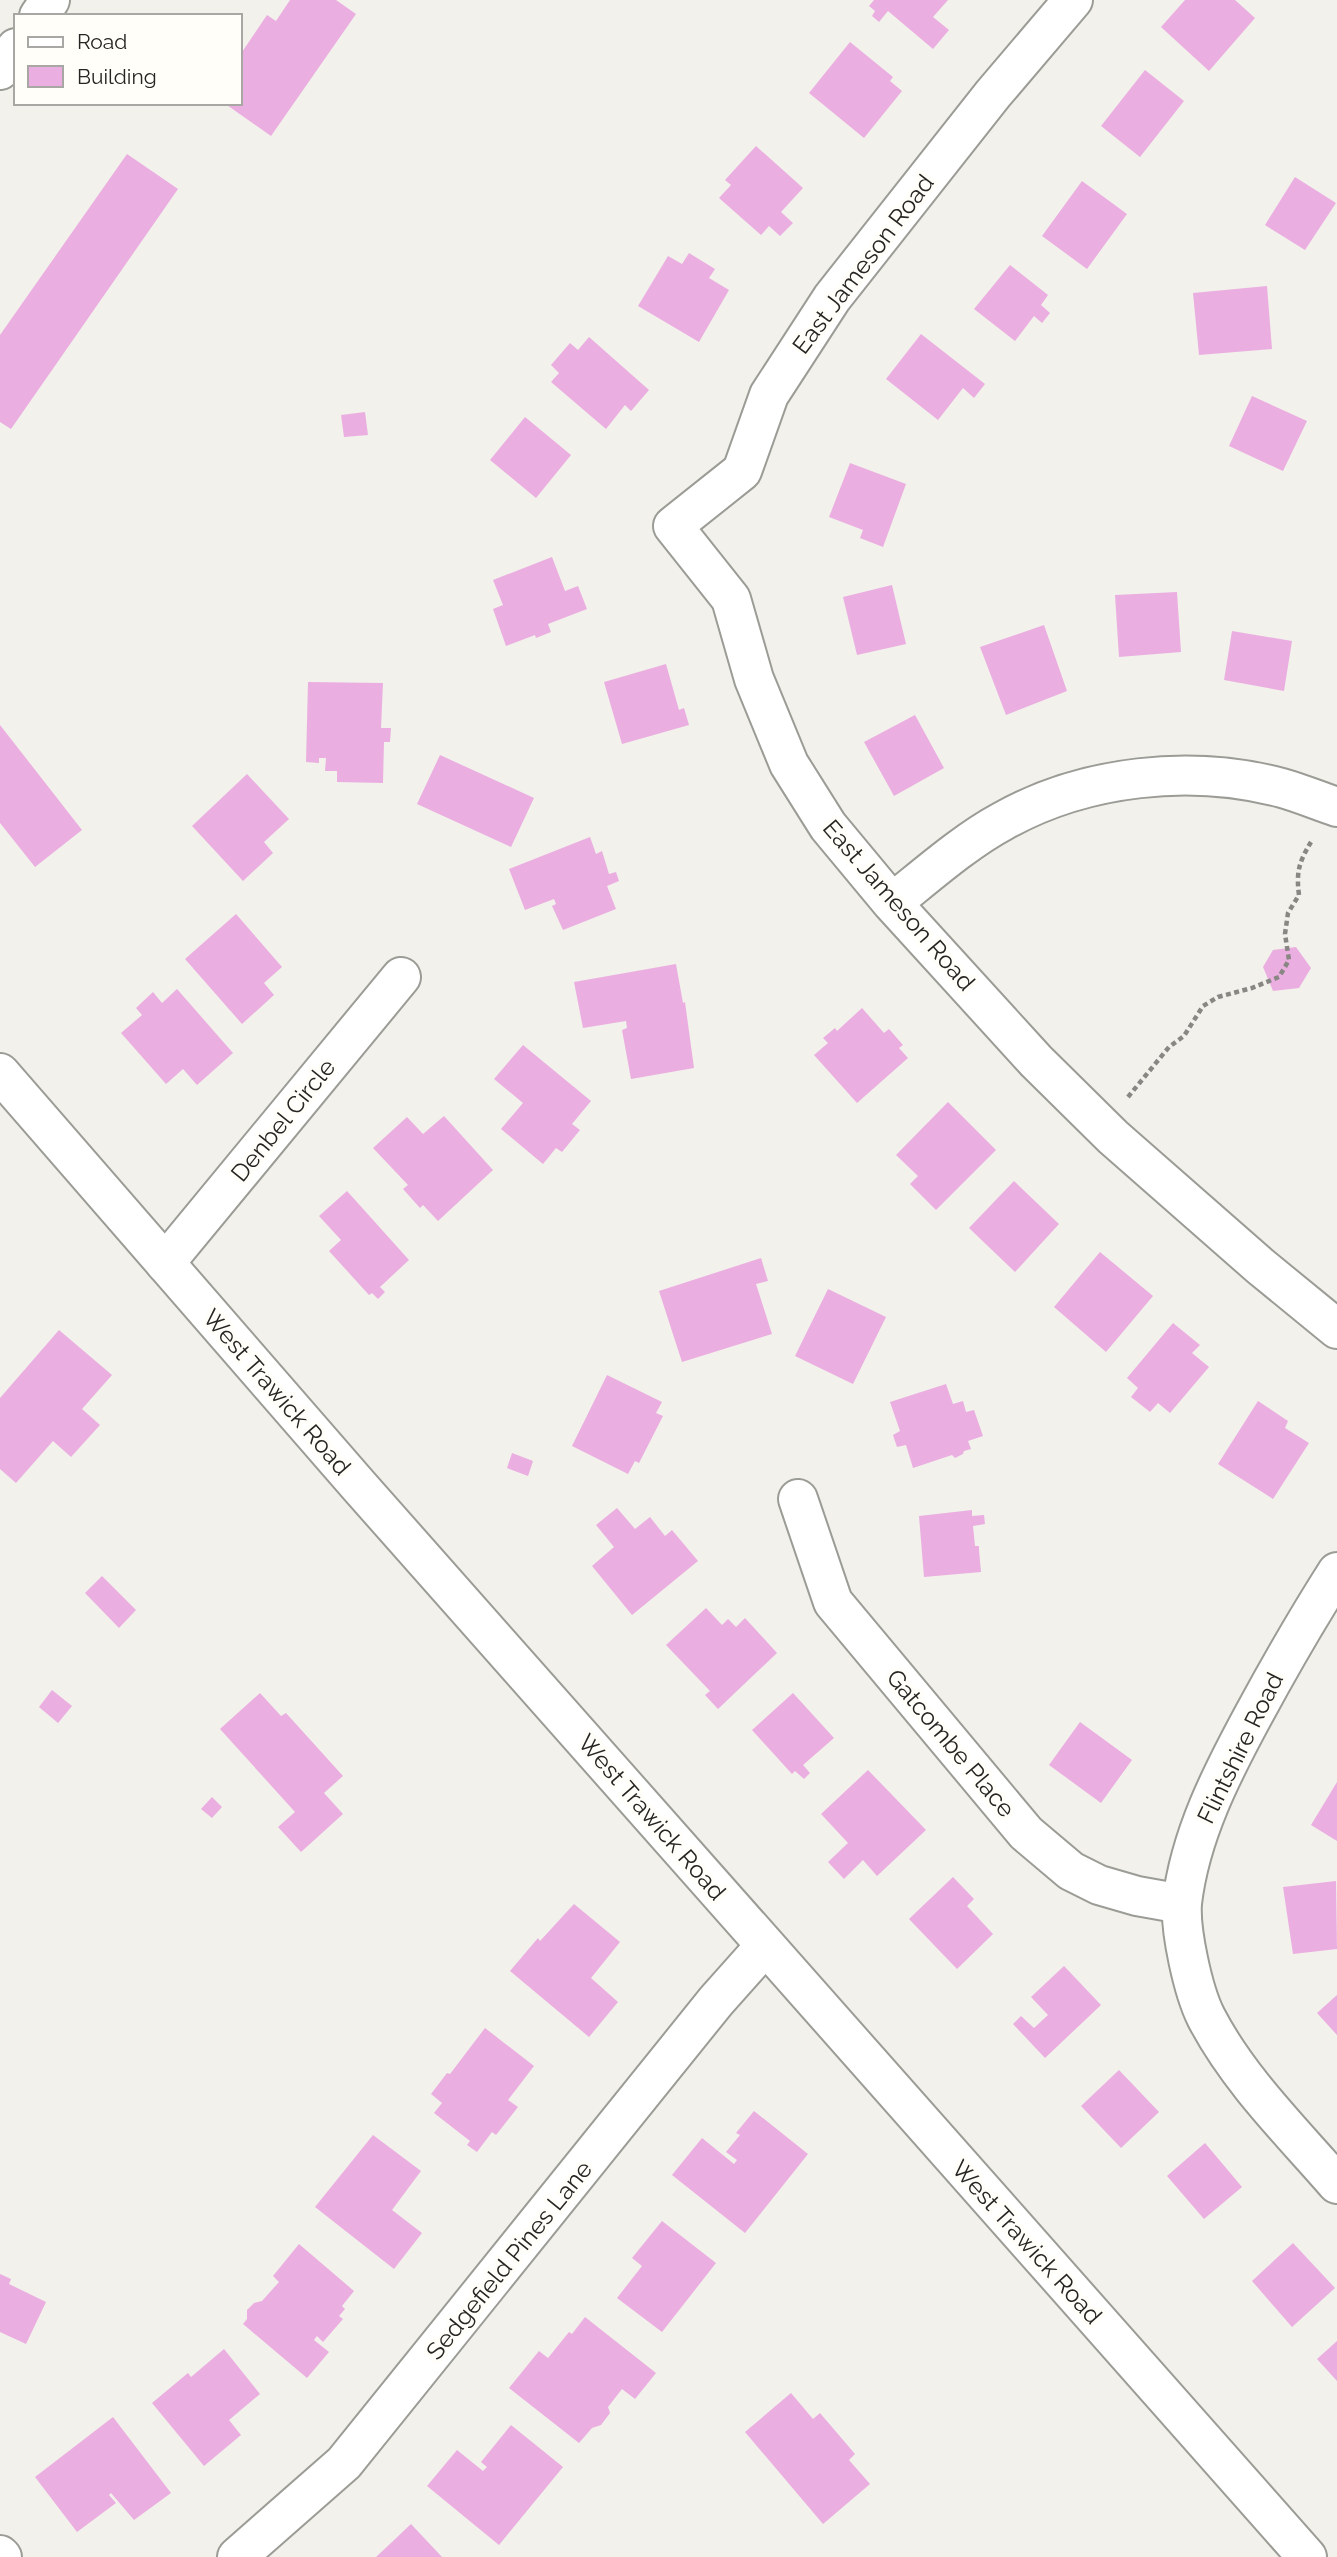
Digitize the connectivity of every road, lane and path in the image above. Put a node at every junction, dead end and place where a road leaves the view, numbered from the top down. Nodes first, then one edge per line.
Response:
1 (1073, 0) edge
2 (14, 51) edge
3 (0, 69) edge
4 (1335, 806) edge
5 (892, 903) junction
6 (401, 976) dead end
7 (0, 1073) edge
8 (1104, 1127) junction
9 (165, 1263) junction
10 (1337, 1329) edge
11 (798, 1499) dead end
12 (1337, 1572) edge
13 (1182, 1904) junction
14 (765, 1946) junction
15 (1337, 2184) edge
16 (237, 2557) edge
17 (1307, 2557) edge

1 - 5 street, East Jameson Road
2 - 3 street
4 - 5 street
4 - 8 path
5 - 8 street, East Jameson Road
6 - 9 street, Denbel Circle
7 - 9 street, West Trawick Road
8 - 10 street, East Jameson Road
9 - 14 street, West Trawick Road
11 - 13 street, Gatcombe Place
12 - 13 street, Flintshire Road
13 - 15 street, Flintshire Road
14 - 16 street, Sedgefield Pines Lane
14 - 17 street, West Trawick Road

